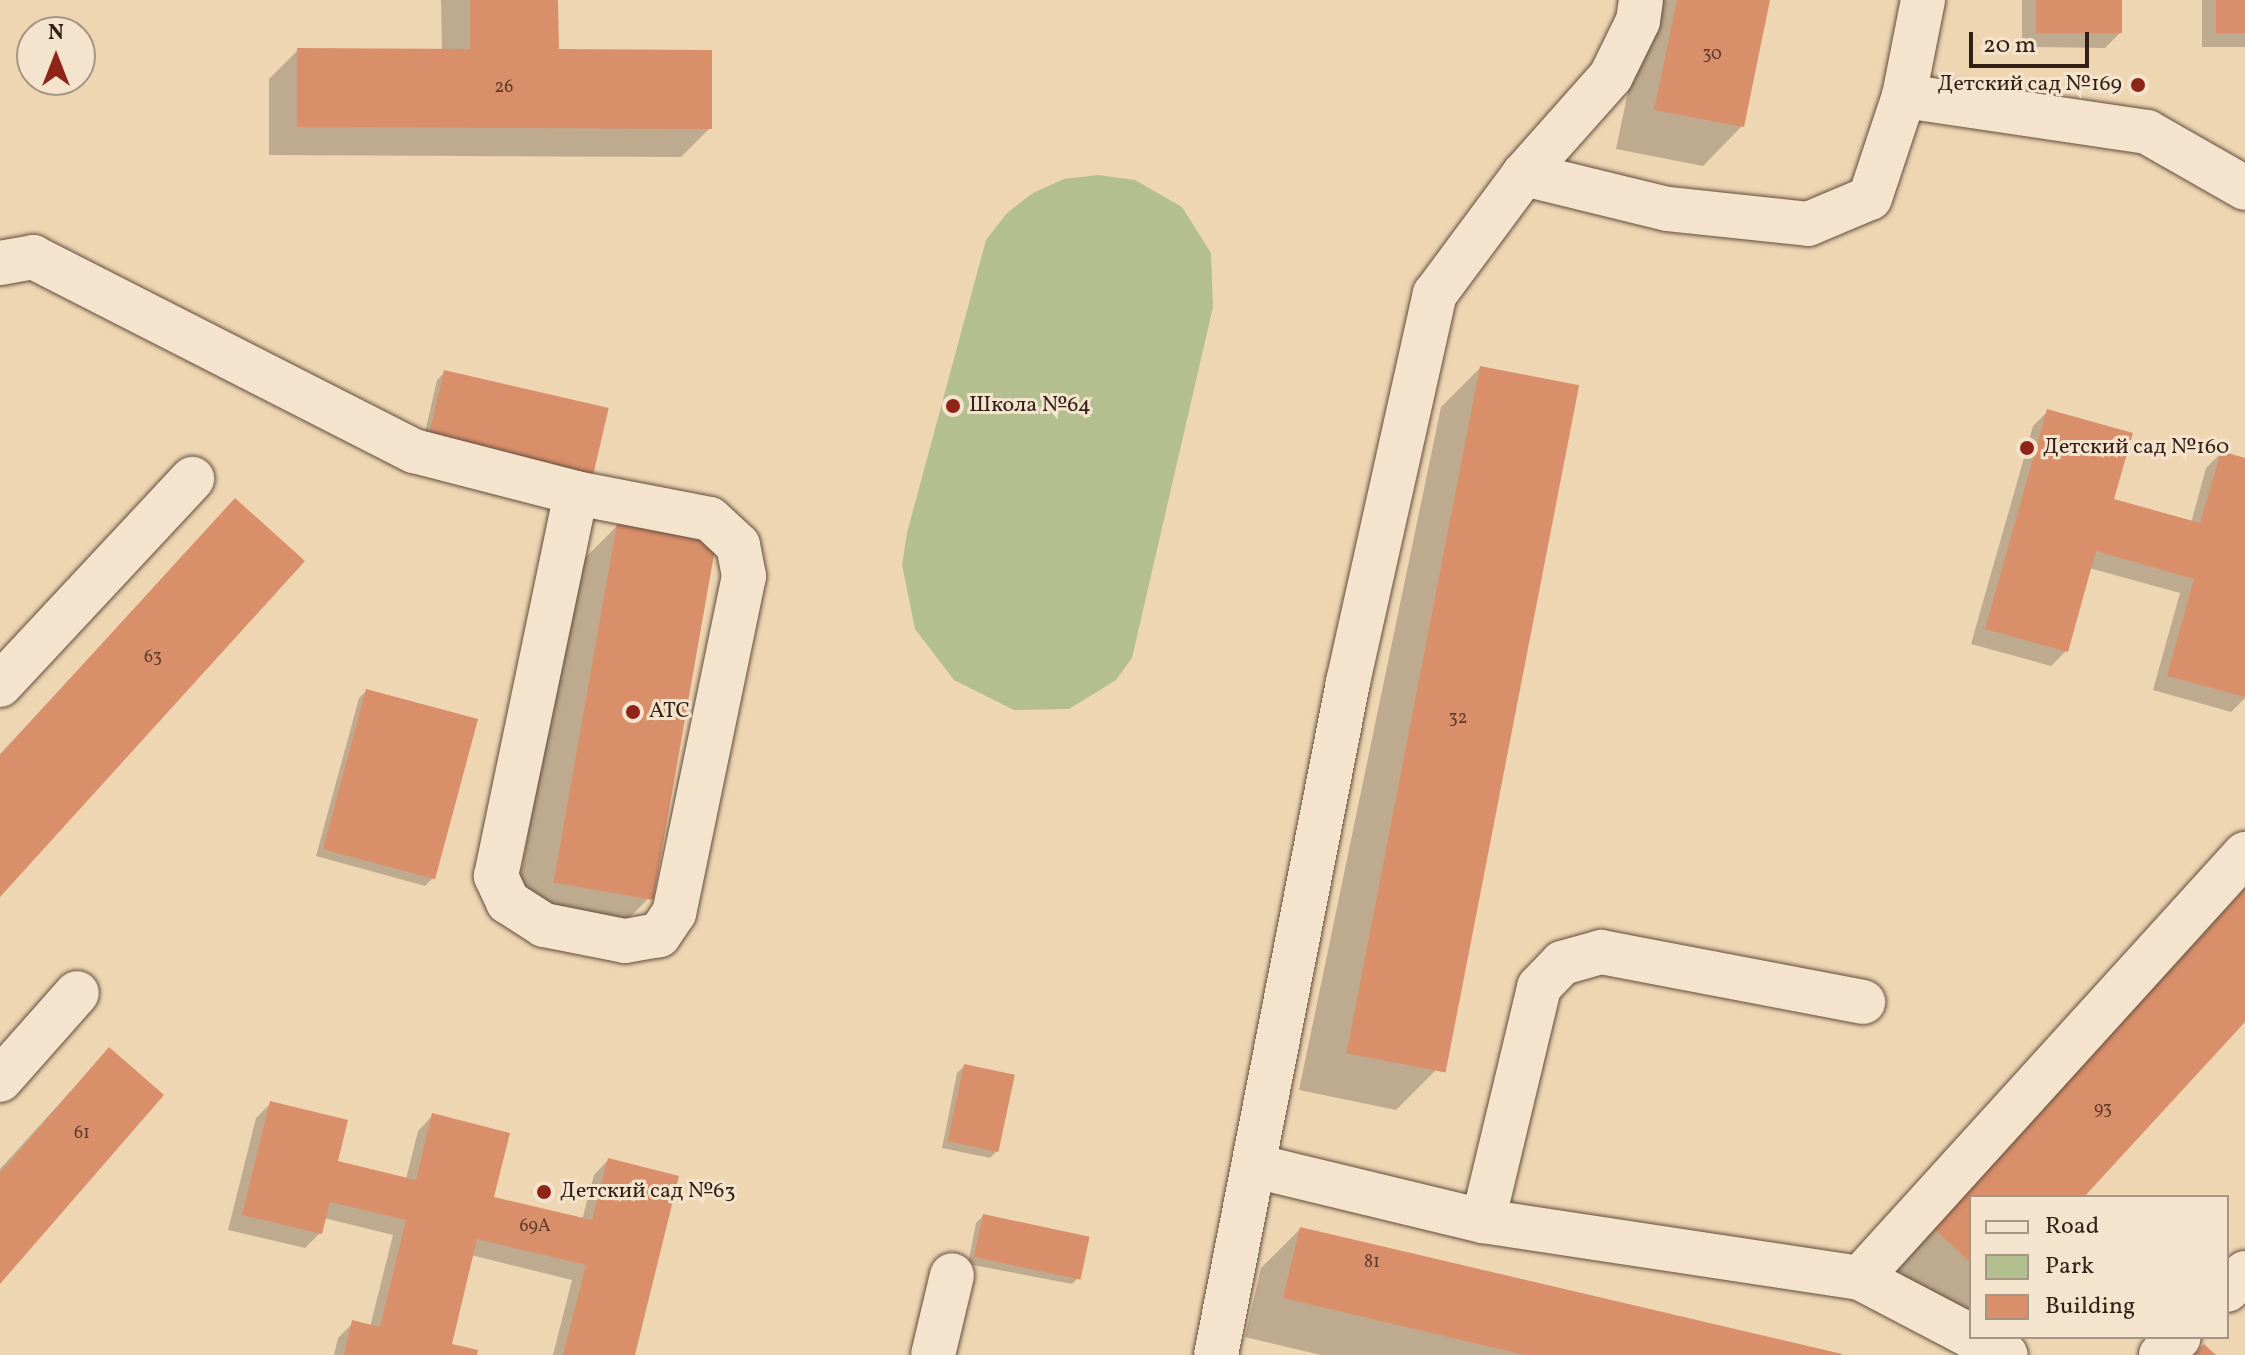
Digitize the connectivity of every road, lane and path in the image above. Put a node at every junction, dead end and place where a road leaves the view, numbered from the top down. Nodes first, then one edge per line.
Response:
1 (1641, 0) edge
2 (1923, 0) edge
3 (1904, 96) junction
4 (1524, 174) junction
5 (2245, 188) edge
6 (0, 263) edge
7 (192, 479) dead end
8 (576, 493) junction
9 (0, 685) edge
10 (2245, 854) edge
11 (77, 993) dead end
12 (1863, 1002) dead end
13 (0, 1080) edge
14 (1255, 1166) junction
15 (1483, 1221) junction
16 (2245, 1273) edge
17 (952, 1275) dead end
18 (1860, 1278) junction
19 (2229, 1288) edge
20 (1969, 1335) edge
21 (1976, 1339) edge
22 (2177, 1339) edge
23 (933, 1355) edge
24 (1216, 1355) edge
25 (2006, 1355) edge
26 (2161, 1355) edge

1 - 4 lane
2 - 3 lane
3 - 4 lane
3 - 5 lane
4 - 14 lane
6 - 8 lane
7 - 9 lane
8 - 8 lane
10 - 18 lane
11 - 13 lane
12 - 15 lane
14 - 15 lane
14 - 24 lane
15 - 18 lane
16 - 19 lane
17 - 23 lane
18 - 20 lane
21 - 25 lane
22 - 26 lane

